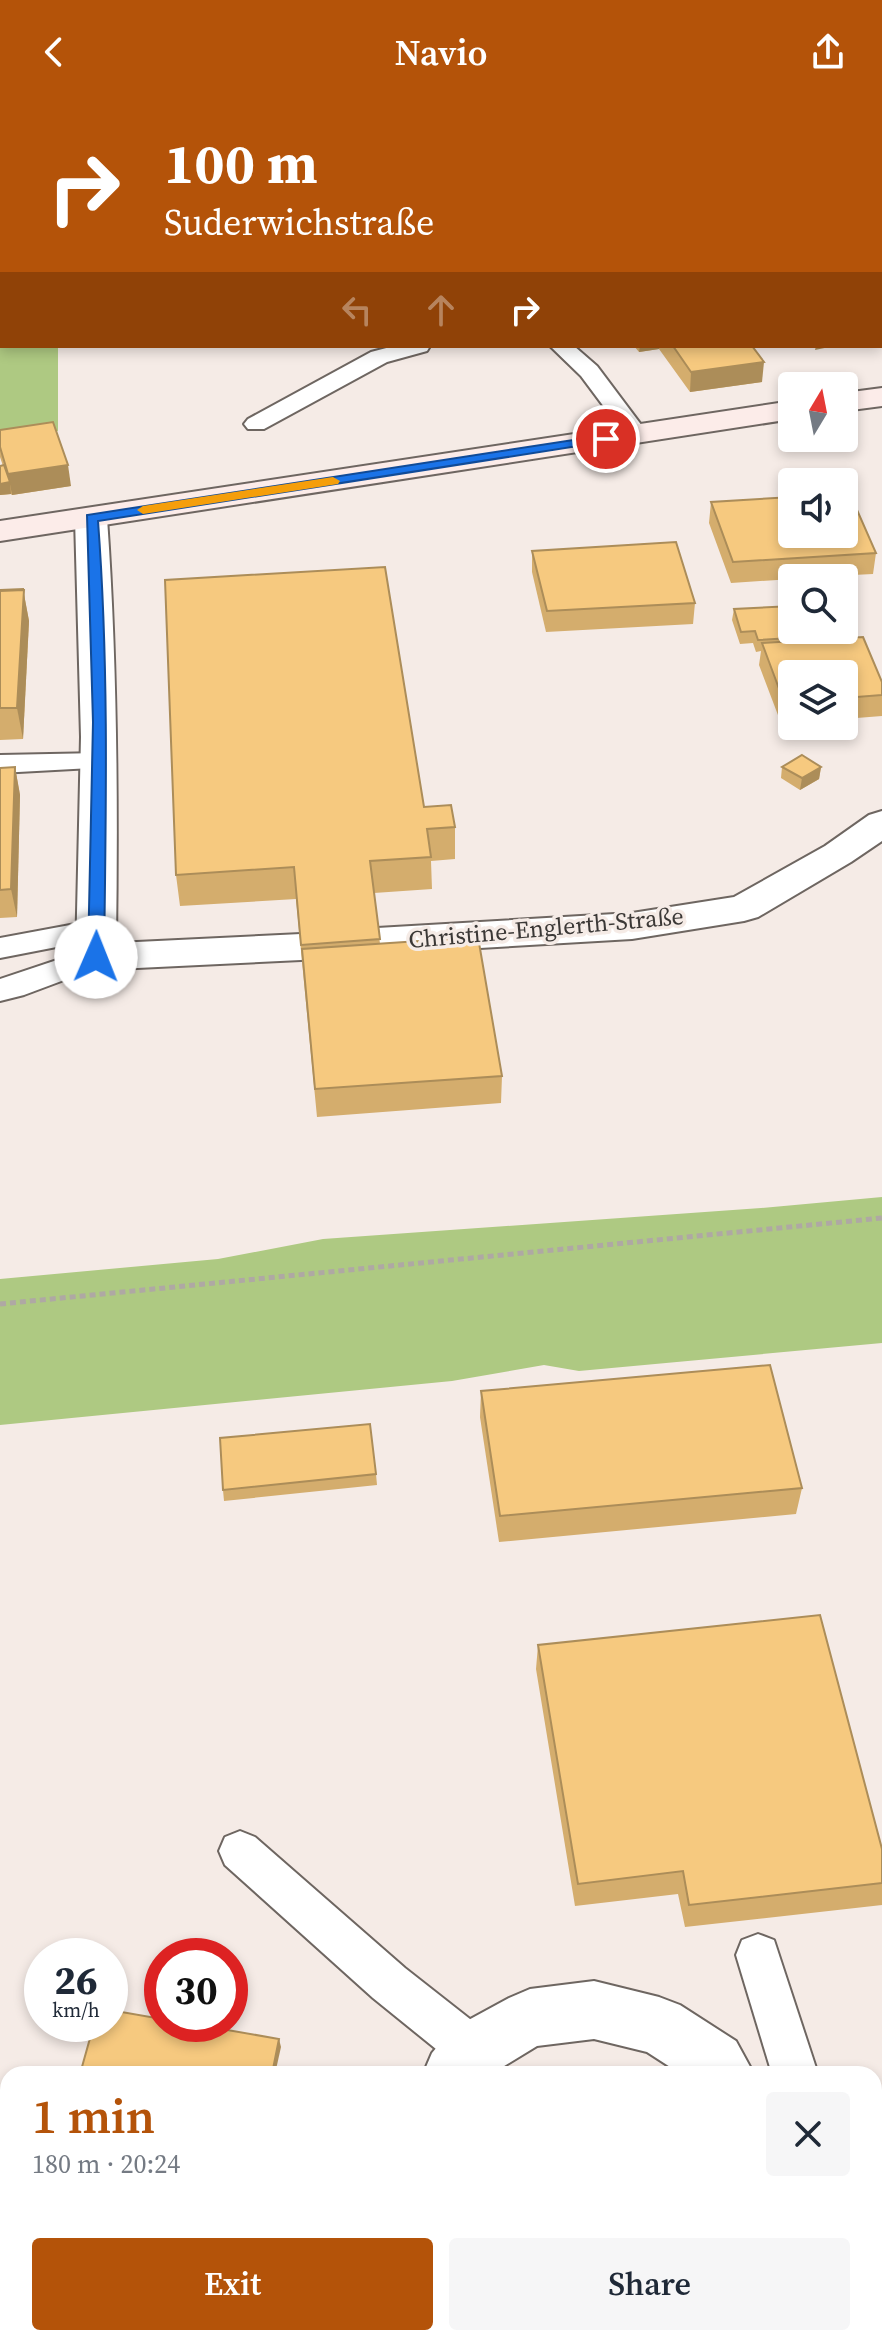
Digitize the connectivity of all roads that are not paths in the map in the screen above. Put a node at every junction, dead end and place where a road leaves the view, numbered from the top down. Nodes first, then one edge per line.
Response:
1 (412, 348) edge
2 (563, 348) edge
3 (882, 397) edge
4 (858, 400) edge
5 (778, 412) edge
6 (256, 424) dead end
7 (636, 434) junction
8 (91, 518) junction
9 (0, 531) edge
10 (100, 761) junction
11 (0, 764) edge
12 (882, 823) edge
13 (377, 941) edge
14 (96, 944) junction
15 (301, 947) edge
16 (0, 948) edge
17 (0, 990) edge
18 (240, 1851) dead end
19 (758, 1955) dead end
20 (463, 2062) edge
21 (718, 2066) edge
22 (793, 2066) edge

1 - 6 lane
2 - 7 lane
3 - 4 main road
5 - 7 main road
7 - 8 main road
8 - 9 main road
8 - 10 street
10 - 11 lane
10 - 14 street
12 - 13 street, Christine-Englerth-Straße
14 - 15 street
14 - 16 lane
14 - 17 lane
18 - 20 lane
19 - 22 lane
20 - 21 street

